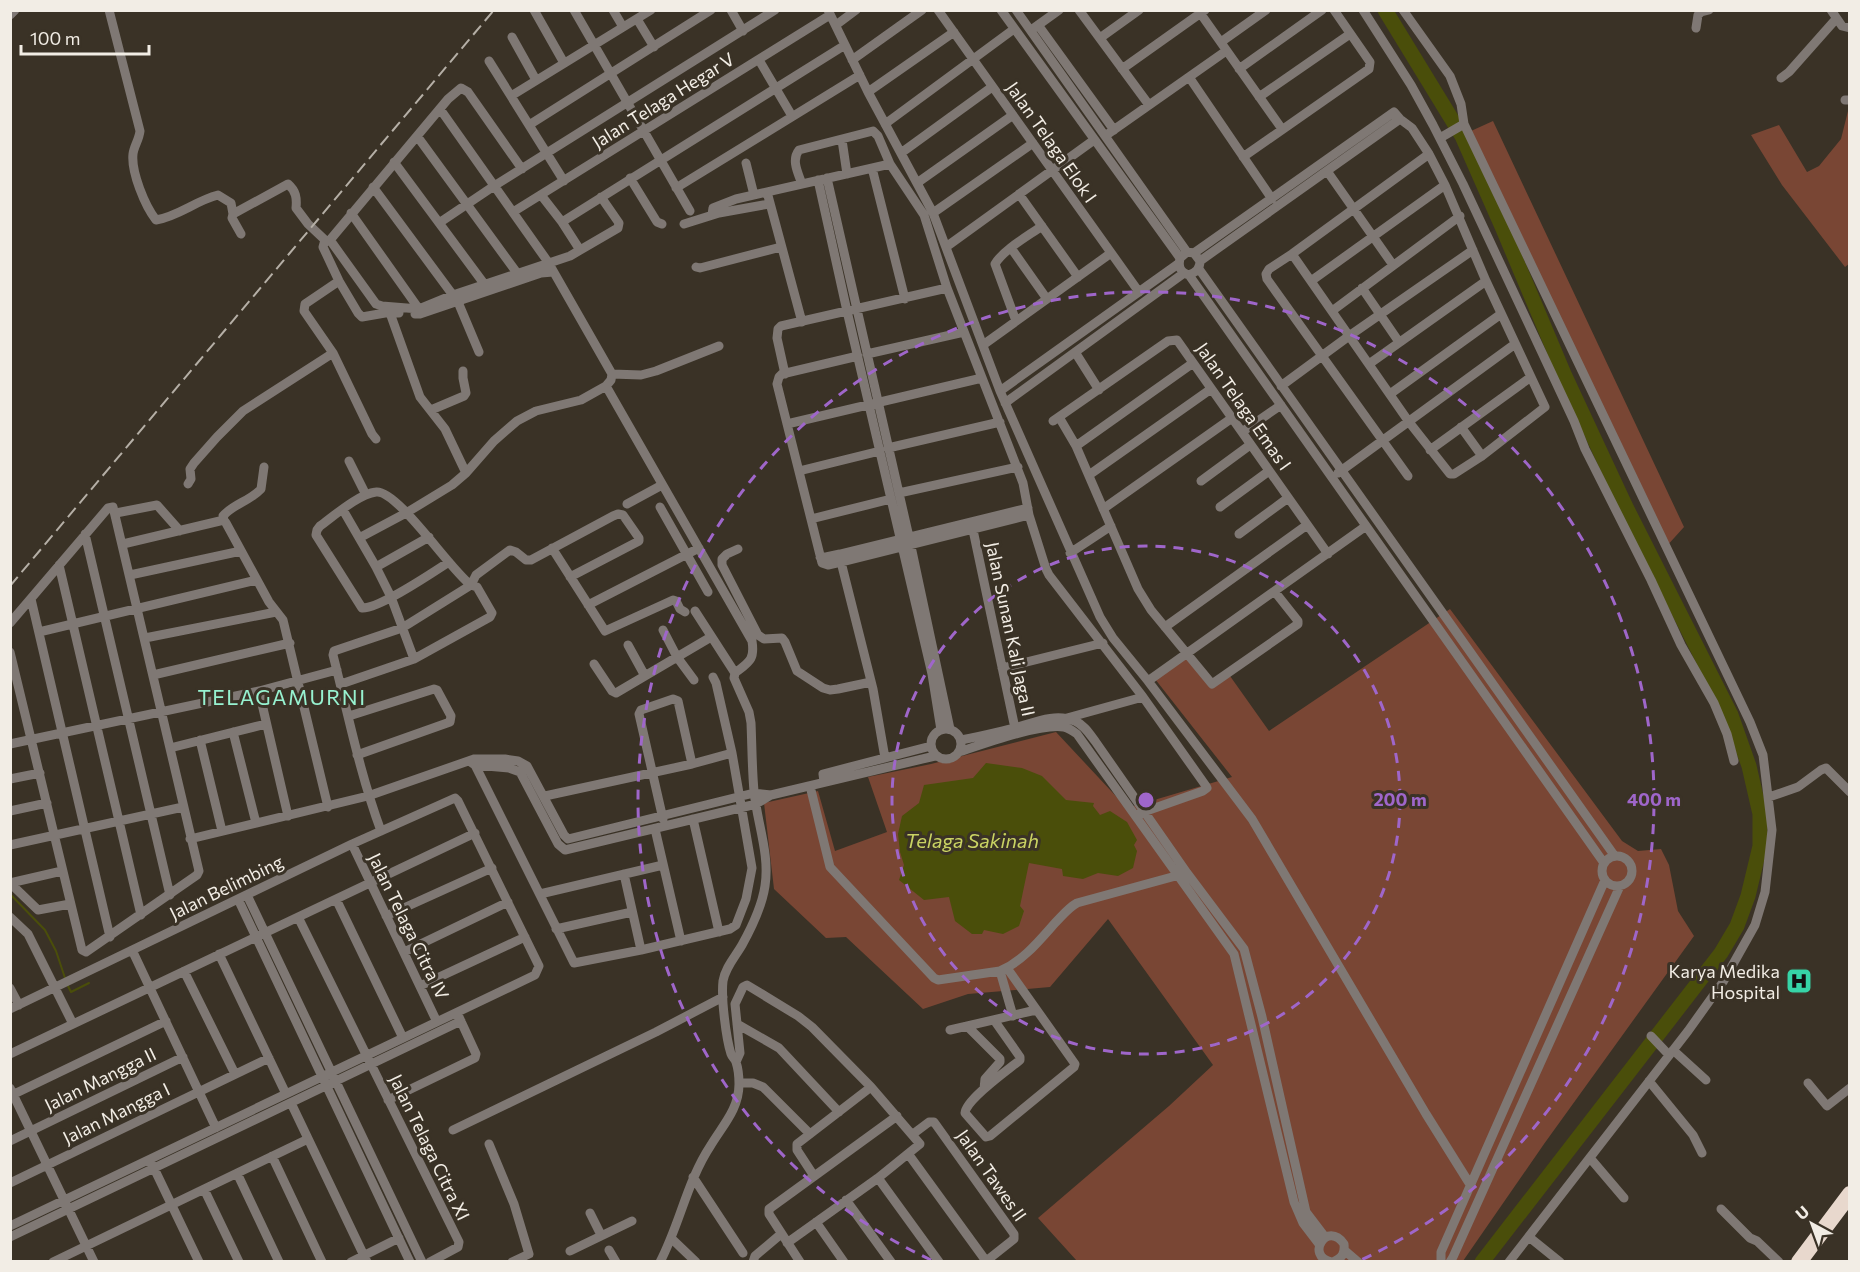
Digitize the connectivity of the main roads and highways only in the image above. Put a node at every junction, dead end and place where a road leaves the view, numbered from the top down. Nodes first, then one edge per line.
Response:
1 (1850, 1194) edge
2 (1850, 1211) edge
3 (1799, 1262) edge
4 (1812, 1262) edge

1 - 3 highway
2 - 4 highway

